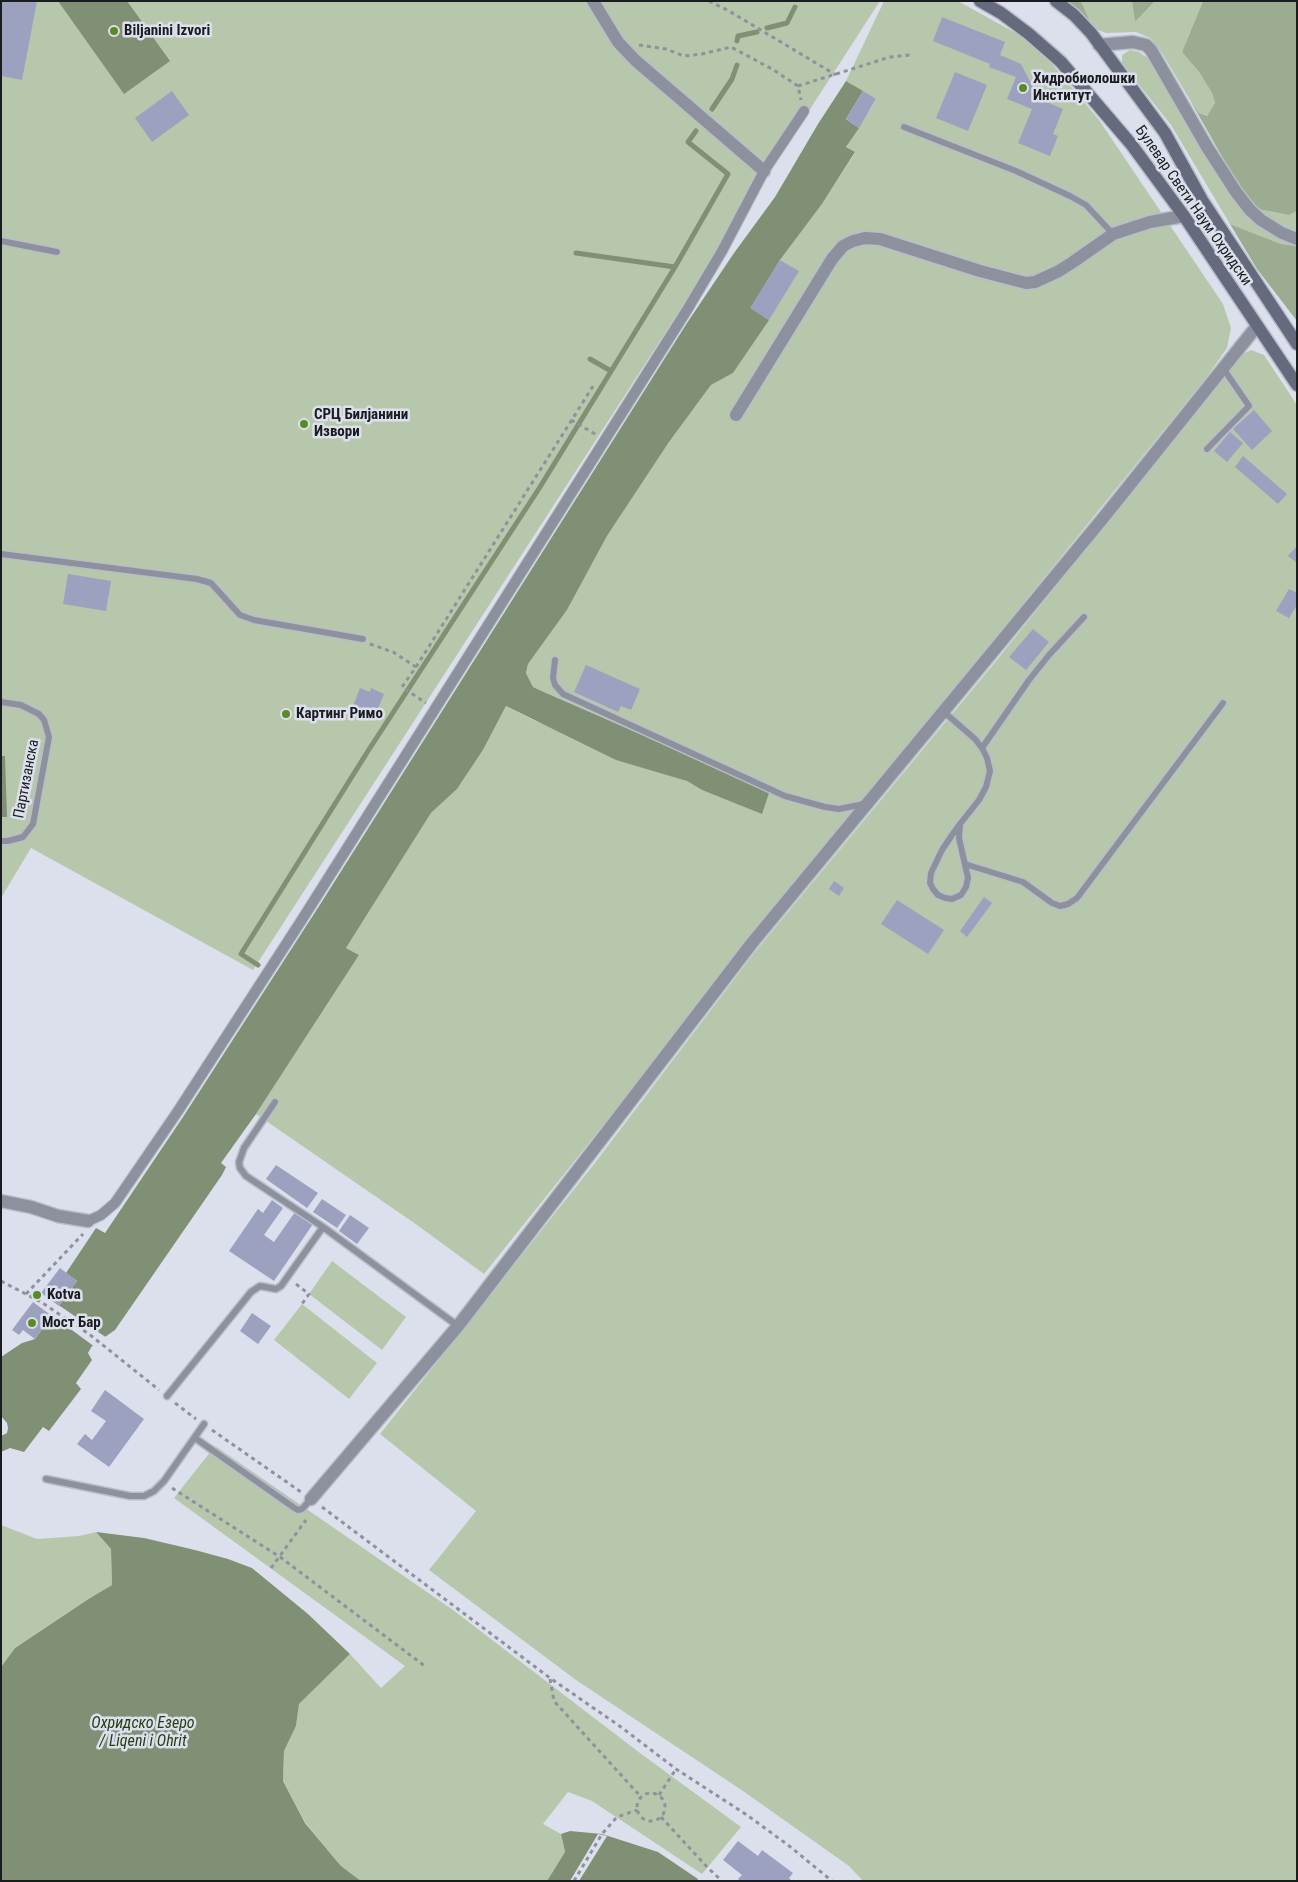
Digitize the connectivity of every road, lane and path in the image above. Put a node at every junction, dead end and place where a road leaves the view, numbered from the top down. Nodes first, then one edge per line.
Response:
1 (593, 1) edge
2 (709, 1) edge
3 (980, 1) edge
4 (1056, 1) edge
5 (618, 42) junction
6 (1099, 45) junction
7 (910, 55) dead end
8 (836, 75) junction
9 (798, 86) junction
10 (804, 111) joint
11 (904, 127) dead end
12 (764, 171) junction
13 (1184, 216) junction
14 (1113, 234) junction
15 (1297, 239) edge
16 (1, 241) edge
17 (57, 252) dead end
18 (1257, 326) junction
19 (1297, 344) edge
20 (1223, 368) junction
21 (595, 383) dead end
22 (1297, 385) edge
23 (736, 415) dead end
24 (571, 420) junction
25 (585, 428) dead end
26 (1207, 448) dead end
27 (1, 554) edge
28 (1084, 617) dead end
29 (363, 639) joint
30 (555, 660) dead end
31 (416, 667) junction
32 (415, 696) dead end
33 (1, 702) edge
34 (1223, 703) dead end
35 (944, 712) junction
36 (982, 748) junction
37 (870, 803) junction
38 (960, 824) junction
39 (1, 840) edge
40 (966, 864) junction
41 (275, 1102) dead end
42 (1, 1201) edge
43 (101, 1216) junction
44 (88, 1221) joint
45 (323, 1227) junction
46 (288, 1278) junction
47 (1, 1281) edge
48 (26, 1294) junction
49 (302, 1304) dead end
50 (458, 1326) junction
51 (167, 1396) junction
52 (204, 1424) junction
53 (195, 1438) junction
54 (46, 1479) dead end
55 (164, 1481) junction
56 (311, 1499) junction
57 (306, 1519) dead end
58 (280, 1557) junction
59 (271, 1568) dead end
60 (426, 1667) dead end
61 (550, 1678) junction
62 (676, 1769) junction
63 (659, 1795) junction
64 (641, 1796) junction
65 (637, 1810) junction
66 (661, 1817) junction
67 (574, 1881) edge
68 (722, 1881) edge
69 (832, 1881) edge

1 - 5 street
2 - 8 path
3 - 13 main road, Булевар Свети Наум Охридски
4 - 6 main road, Булевар Свети Наум Охридски
5 - 9 path
5 - 12 street
6 - 15 street
6 - 19 main road, Булевар Свети Наум Охридски
7 - 8 path
8 - 9 path
9 - 10 path
10 - 12 street
11 - 14 lane
12 - 43 street
13 - 14 street
13 - 18 main road, Булевар Свети Наум Охридски
14 - 23 street
16 - 17 lane
18 - 20 street
18 - 22 main road, Булевар Свети Наум Охридски
20 - 26 lane
20 - 35 street
21 - 24 path
24 - 25 path
24 - 31 path
27 - 29 lane
28 - 36 lane
29 - 31 path
30 - 37 lane
31 - 32 path
33 - 39 lane, Партизанска
34 - 40 lane
35 - 36 lane
35 - 37 street
36 - 38 lane
37 - 50 street
38 - 40 lane
38 - 40 lane
41 - 45 lane
42 - 44 street
43 - 44 street
43 - 48 path
45 - 46 lane
45 - 50 lane
46 - 49 path
46 - 51 lane
47 - 48 path
48 - 51 path
50 - 56 street
51 - 52 path
52 - 53 lane
52 - 56 path
53 - 55 lane
53 - 56 lane
54 - 55 lane
55 - 58 path
56 - 61 path
57 - 58 path
58 - 59 path
58 - 60 path
61 - 62 path
61 - 64 path
62 - 63 path
62 - 69 path
63 - 64 path
63 - 66 path
64 - 65 path
65 - 66 path
65 - 67 path
66 - 68 path

